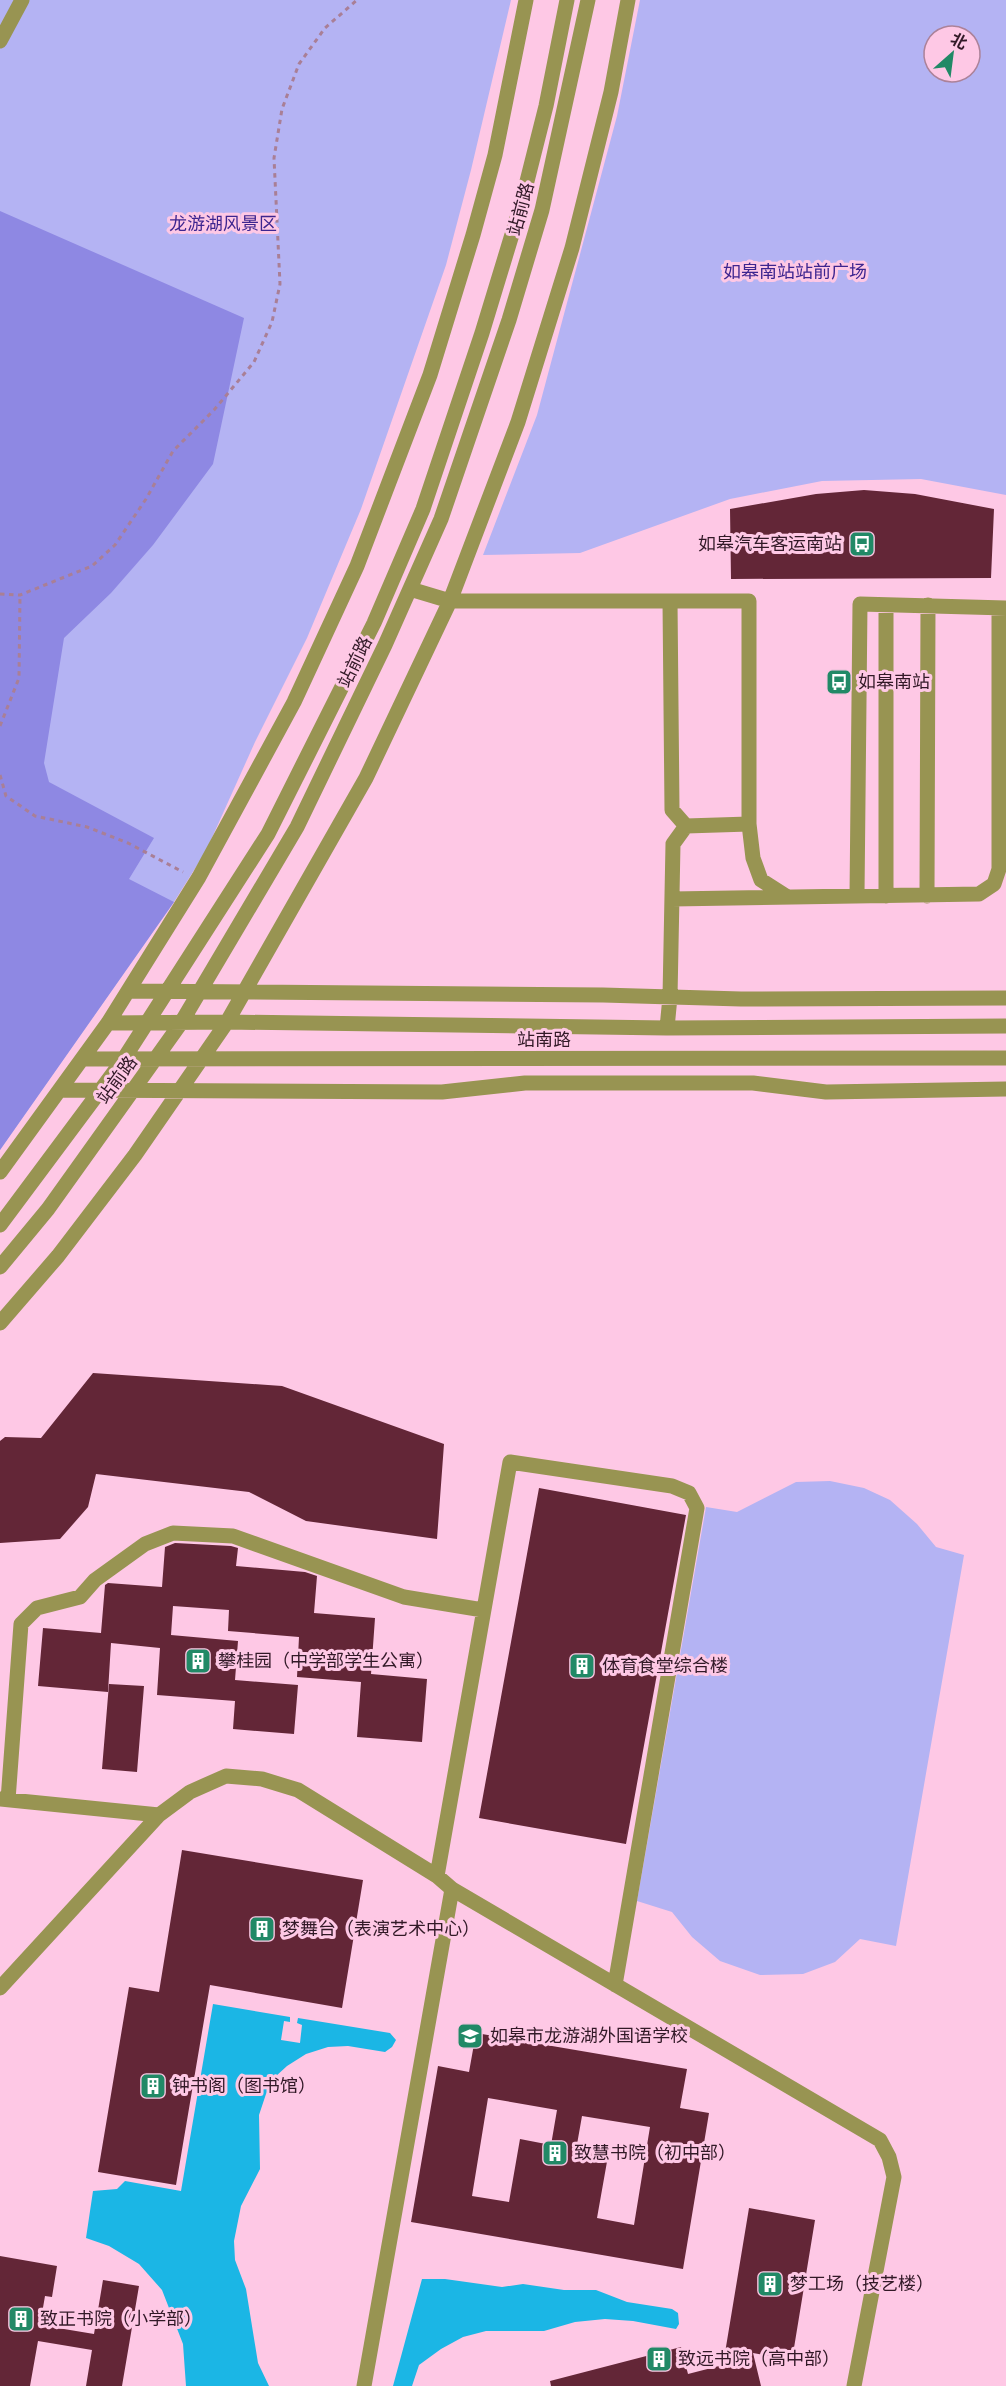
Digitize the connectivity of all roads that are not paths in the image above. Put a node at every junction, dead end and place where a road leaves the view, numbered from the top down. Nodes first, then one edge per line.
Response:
1 (22, 0) edge
2 (526, 0) edge
3 (567, 0) edge
4 (588, 0) edge
5 (628, 0) edge
6 (0, 41) edge
7 (410, 589) junction
8 (450, 601) junction
9 (670, 601) junction
10 (886, 604) junction
11 (928, 605) junction
12 (1003, 608) edge
13 (749, 824) junction
14 (686, 826) junction
15 (786, 896) junction
16 (857, 896) junction
17 (886, 896) junction
18 (927, 896) junction
19 (672, 899) junction
20 (129, 991) junction
21 (168, 991) junction
22 (200, 991) junction
23 (245, 992) junction
24 (670, 997) junction
25 (1006, 998) edge
26 (227, 1022) junction
27 (108, 1023) junction
28 (147, 1023) junction
29 (181, 1023) junction
30 (1006, 1026) edge
31 (668, 1028) junction
32 (1006, 1058) edge
33 (83, 1059) junction
34 (123, 1060) junction
35 (156, 1060) junction
36 (200, 1061) junction
37 (1006, 1089) edge
38 (62, 1090) junction
39 (101, 1090) junction
40 (134, 1091) junction
41 (179, 1091) junction
42 (0, 1172) edge
43 (0, 1226) edge
44 (0, 1267) edge
45 (0, 1323) edge
46 (483, 1610) junction
47 (4, 1799) edge
48 (159, 1815) junction
49 (437, 1876) junction
50 (452, 1889) junction
51 (615, 1985) junction
52 (0, 1988) edge
53 (364, 2386) edge
54 (854, 2386) edge

1 - 6 street
2 - 20 street
3 - 21 street, 站前路
4 - 7 street, 站前路
5 - 8 street
7 - 8 street
7 - 22 street, 站前路
8 - 9 street
8 - 23 street
9 - 13 street
9 - 14 street
10 - 11 street
10 - 16 street
10 - 17 street
11 - 12 street
11 - 18 street
12 - 18 street
13 - 14 street
13 - 15 street
14 - 19 street
15 - 16 street
15 - 19 street
16 - 17 street
17 - 18 street
19 - 24 street
20 - 21 street
20 - 27 street
21 - 22 street
21 - 28 street, 站前路
22 - 23 street
22 - 29 street, 站前路
23 - 24 street
23 - 26 street
24 - 25 street
24 - 31 street
26 - 29 street, 站南路
26 - 31 street, 站南路
26 - 36 street
27 - 28 street, 站南路
27 - 33 street
28 - 29 street, 站南路
28 - 34 street, 站前路
29 - 35 street, 站前路
30 - 31 street, 站南路
32 - 36 street, 站南路
33 - 34 street, 站南路
33 - 38 street
34 - 35 street, 站南路
34 - 39 street, 站前路
35 - 36 street, 站南路
35 - 40 street, 站前路
36 - 41 street
37 - 41 street
38 - 39 street
38 - 42 street
39 - 40 street
39 - 43 street, 站前路
40 - 41 street
40 - 44 street, 站前路
41 - 45 street
46 - 47 street
46 - 49 street
46 - 51 street
47 - 48 street
48 - 49 street
48 - 52 street
49 - 50 street
50 - 51 street
50 - 53 street
51 - 54 street

